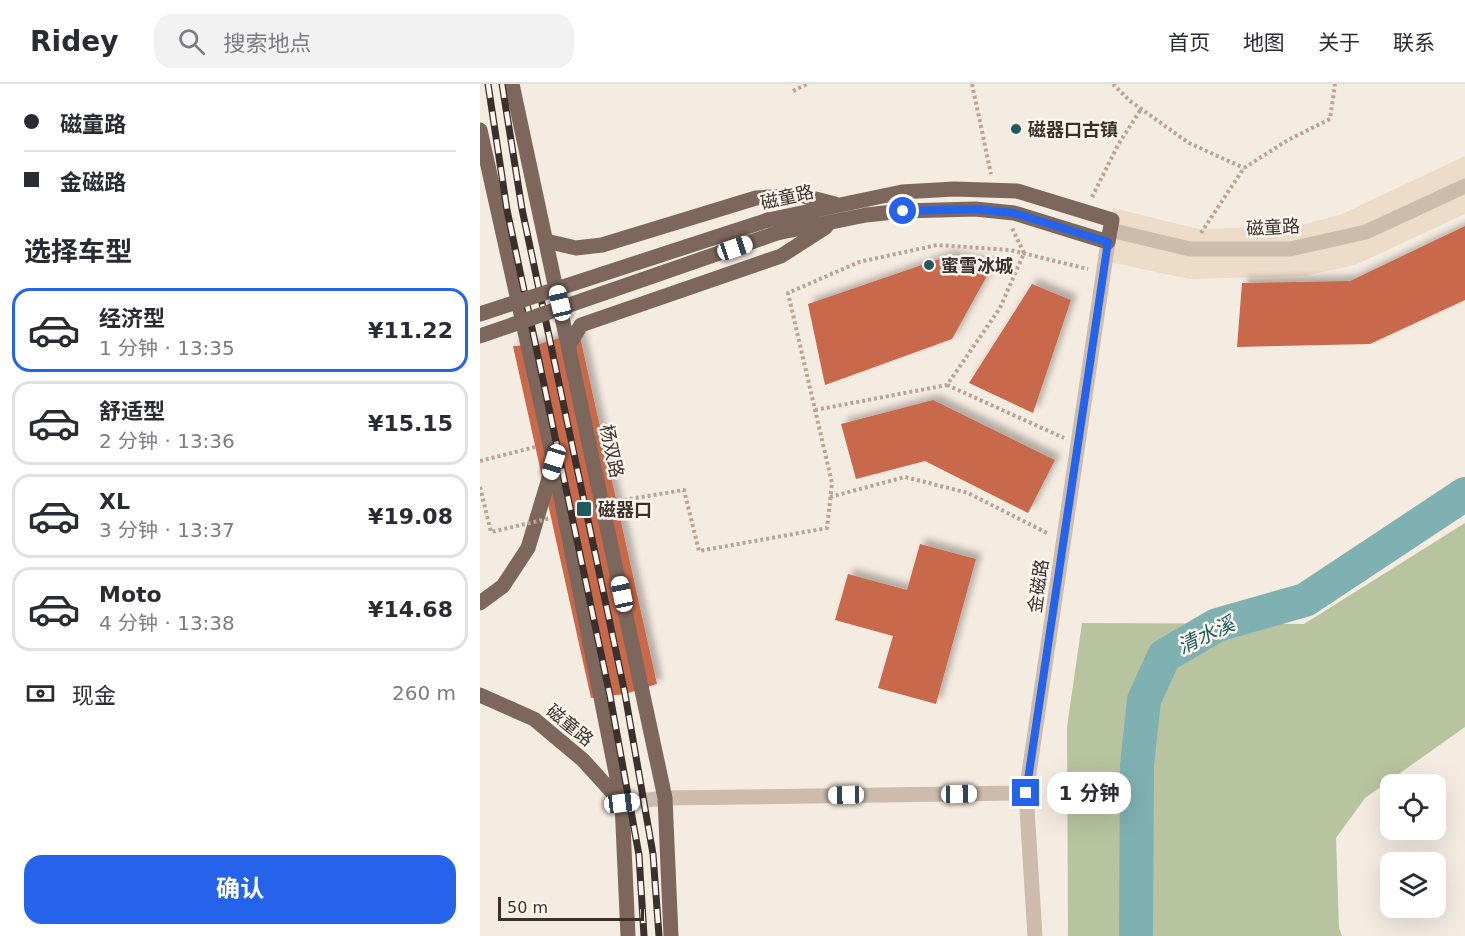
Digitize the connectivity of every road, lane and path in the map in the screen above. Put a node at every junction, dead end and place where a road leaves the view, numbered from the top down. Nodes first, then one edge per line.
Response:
1 (512, 84) edge
2 (807, 84) edge
3 (972, 84) edge
4 (1113, 84) edge
5 (1335, 84) edge
6 (793, 91) dead end
7 (1141, 109) junction
8 (480, 130) edge
9 (1244, 168) junction
10 (1465, 186) edge
11 (994, 190) junction
12 (837, 205) junction
13 (1085, 212) junction
14 (835, 222) junction
15 (1009, 222) dead end
16 (1110, 231) junction
17 (546, 242) junction
18 (1190, 249) junction
19 (1024, 253) junction
20 (1104, 273) junction
21 (480, 314) edge
22 (480, 336) edge
23 (569, 345) junction
24 (947, 385) junction
25 (815, 410) junction
26 (550, 444) junction
27 (1078, 444) junction
28 (480, 461) edge
29 (554, 462) junction
30 (480, 487) edge
31 (830, 497) junction
32 (616, 501) dead end
33 (551, 518) dead end
34 (1064, 542) junction
35 (480, 603) edge
36 (480, 695) edge
37 (1026, 793) junction
38 (665, 798) junction
39 (622, 803) junction
40 (628, 936) edge
41 (670, 936) edge
42 (1035, 936) edge

1 - 17 main road, 杨双路
2 - 6 path
3 - 11 path
4 - 7 path
5 - 9 path
7 - 9 path
7 - 13 path
8 - 26 main road
9 - 18 path
10 - 18 street, 磁童路
11 - 12 main road, 磁童路
11 - 13 main road, 磁童路
12 - 17 main road
12 - 21 main road, 磁童路, bridge
13 - 16 main road, 磁童路
14 - 16 main road, 磁童路
14 - 22 main road, 磁童路, bridge
14 - 23 main road
15 - 19 path
16 - 18 street, 磁童路
16 - 20 street, 金磁路
17 - 23 main road, 杨双路
19 - 20 path
19 - 24 path
19 - 25 path
20 - 27 street, 金磁路
23 - 38 main road, 杨双路
24 - 25 path
24 - 27 path
25 - 31 path
26 - 28 path
26 - 29 main road
27 - 34 street, 金磁路
29 - 35 main road
29 - 39 main road
30 - 33 path, bridge
31 - 32 path
31 - 34 path
34 - 37 street, 金磁路
36 - 39 main road, 磁童路
37 - 38 street
37 - 42 street, 金磁路
38 - 39 street
38 - 41 main road, 杨双路
39 - 40 main road

